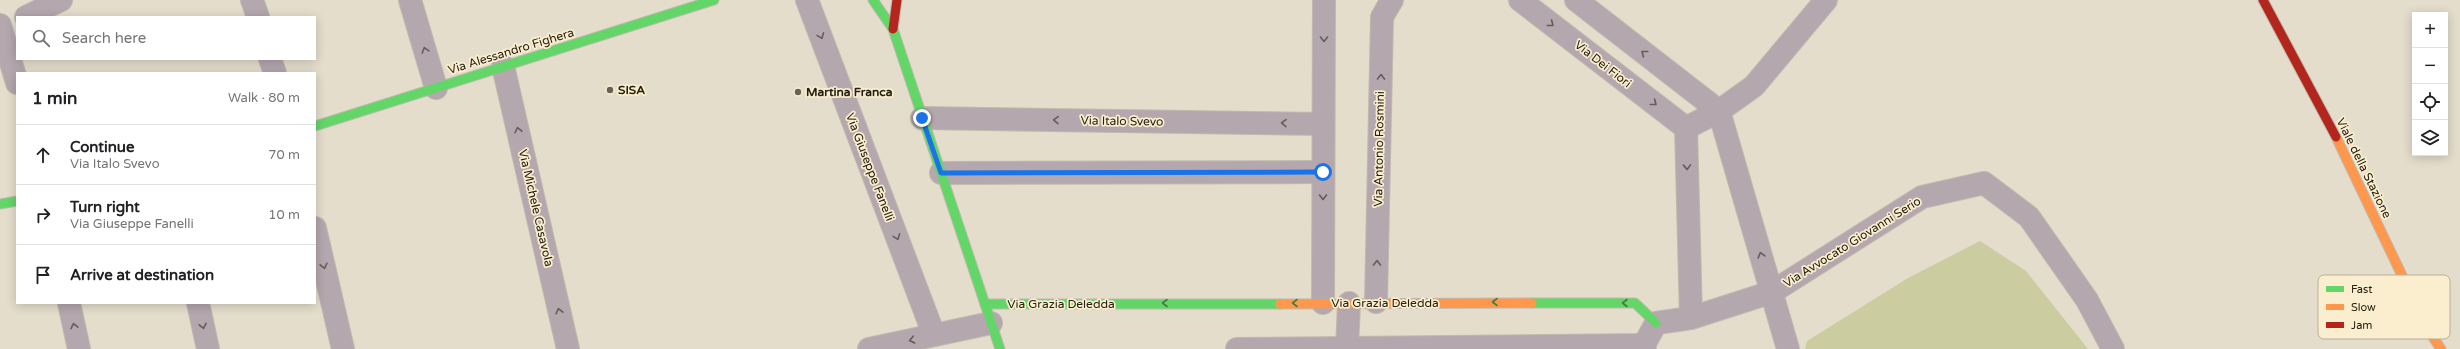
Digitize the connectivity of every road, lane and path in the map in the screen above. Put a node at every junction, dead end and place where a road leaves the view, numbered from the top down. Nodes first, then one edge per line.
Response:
1 (61, 0) edge
2 (252, 0) edge
3 (410, 0) edge
4 (714, 0) edge
5 (807, 0) edge
6 (873, 0) edge
7 (897, 0) edge
8 (1324, 0) edge
9 (1392, 0) edge
10 (1520, 0) edge
11 (1576, 0) edge
12 (1826, 0) edge
13 (2263, 0) edge
14 (28, 16) edge
15 (258, 16) edge
16 (7, 25) edge
17 (893, 29) junction
18 (270, 60) edge
19 (503, 66) junction
20 (275, 72) edge
21 (16, 77) edge
22 (436, 88) junction
23 (1719, 111) junction
24 (922, 118) junction
25 (1323, 124) junction
26 (316, 126) edge
27 (1686, 128) junction
28 (1323, 172) junction
29 (941, 173) junction
30 (16, 201) edge
31 (0, 204) edge
32 (316, 232) edge
33 (2402, 275) edge
34 (1772, 292) junction
35 (1376, 302) junction
36 (1323, 303) junction
37 (1349, 303) junction
38 (69, 304) edge
39 (198, 304) edge
40 (988, 314) junction
41 (1691, 318) junction
42 (1656, 323) junction
43 (934, 335) junction
44 (2434, 339) edge
45 (1644, 347) edge
46 (1347, 348) edge
47 (78, 349) edge
48 (208, 349) edge
49 (343, 349) edge
50 (568, 349) edge
51 (869, 349) edge
52 (1000, 349) edge
53 (1237, 349) edge
54 (1788, 349) edge
55 (2113, 349) edge
56 (2441, 349) edge

1 - 14 street
2 - 15 street
22 -> 3 street
4 - 19 street, Via Alessandro Fighera
5 -> 43 street, Via Giuseppe Fanelli
6 - 17 street
7 - 17 street
8 -> 25 street
35 -> 9 street, Via Antonio Rosmini
10 -> 27 street, Via Dei Fiori
23 -> 11 street
12 - 23 street
13 - 33 street, Viale della Stazione
16 - 21 street
17 - 24 street
18 - 20 street
19 - 22 street, Via Alessandro Fighera
50 -> 19 street, Via Michele Casavola
22 - 26 street, Via Alessandro Fighera
23 - 27 street
34 -> 23 street
25 -> 24 street, Via Italo Svevo
24 - 29 street
25 - 28 street
27 -> 41 street
28 - 29 street
28 -> 36 street
29 - 40 street
30 - 31 street
32 -> 49 street
34 - 41 street
34 - 54 street
34 - 55 street, Via Avvocato Giovanni Serio
35 - 37 street, Via Grazia Deledda
42 -> 35 street, Via Grazia Deledda
36 - 37 street, Via Grazia Deledda
36 -> 40 street, Via Grazia Deledda
37 - 46 street
47 -> 38 street
39 -> 48 street
40 - 43 street
40 - 52 street
41 - 42 street
42 - 45 street
43 -> 51 street
44 - 56 street, Viale della Stazione
45 - 46 street
46 - 53 street

